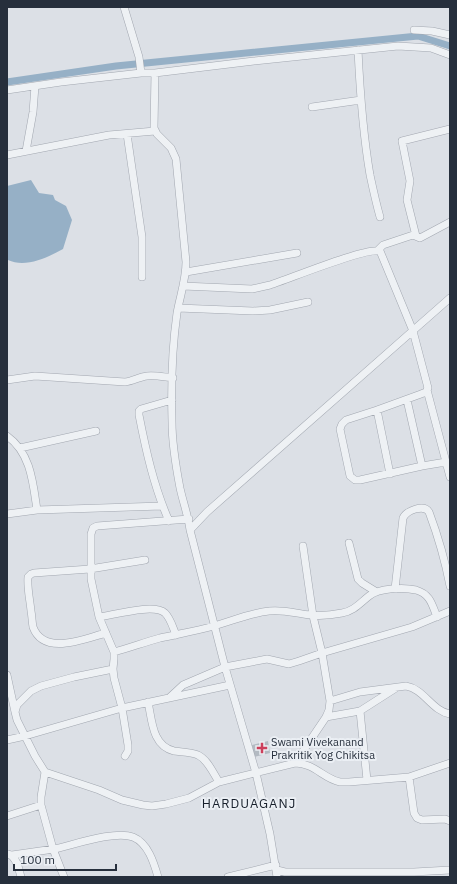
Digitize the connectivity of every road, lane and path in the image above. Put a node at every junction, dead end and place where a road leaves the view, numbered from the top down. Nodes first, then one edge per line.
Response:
1 (124, 7) edge
2 (414, 30) dead end
3 (450, 35) edge
4 (358, 50) junction
5 (450, 55) edge
6 (141, 72) junction
7 (155, 73) junction
8 (35, 86) junction
9 (7, 90) edge
10 (361, 100) junction
11 (312, 107) dead end
12 (450, 129) edge
13 (155, 131) junction
14 (127, 134) junction
15 (26, 151) junction
16 (7, 155) edge
17 (380, 217) dead end
18 (450, 222) edge
19 (416, 236) junction
20 (378, 250) junction
21 (297, 253) dead end
22 (186, 272) junction
23 (142, 277) dead end
24 (183, 286) junction
25 (450, 298) edge
26 (308, 302) dead end
27 (178, 308) junction
28 (413, 331) junction
29 (173, 378) junction
30 (7, 380) edge
31 (427, 390) junction
32 (172, 400) junction
33 (407, 400) junction
34 (377, 410) junction
35 (96, 432) dead end
36 (7, 436) edge
37 (20, 448) junction
38 (446, 462) junction
39 (422, 466) junction
40 (390, 474) junction
41 (450, 477) edge
42 (162, 506) junction
43 (38, 510) junction
44 (7, 514) edge
45 (188, 519) junction
46 (169, 521) junction
47 (190, 530) junction
48 (350, 543) dead end
49 (303, 546) dead end
50 (145, 560) dead end
51 (90, 569) junction
52 (450, 586) edge
53 (395, 589) junction
54 (375, 592) junction
55 (450, 611) edge
56 (313, 616) junction
57 (99, 617) junction
58 (437, 617) junction
59 (215, 626) junction
60 (106, 633) junction
61 (176, 635) junction
62 (114, 652) junction
63 (322, 653) junction
64 (225, 667) junction
65 (113, 669) junction
66 (7, 675) edge
67 (230, 685) junction
68 (398, 687) junction
69 (169, 698) junction
70 (330, 701) junction
71 (148, 702) junction
72 (122, 708) junction
73 (360, 711) junction
74 (15, 712) junction
75 (450, 714) edge
76 (326, 717) junction
77 (25, 736) junction
78 (7, 740) edge
79 (125, 756) dead end
80 (296, 763) junction
81 (450, 763) edge
82 (45, 772) junction
83 (256, 773) junction
84 (409, 777) junction
85 (367, 780) junction
86 (219, 782) junction
87 (41, 805) junction
88 (7, 816) edge
89 (450, 821) edge
90 (53, 849) junction
91 (9, 855) edge
92 (450, 870) edge
93 (277, 871) edge
94 (414, 874) edge
95 (21, 877) edge
96 (64, 877) edge
97 (158, 877) edge
98 (228, 877) edge

1 - 6 street
2 - 3 street
4 - 5 street
4 - 7 street
4 - 10 street
6 - 7 street
6 - 8 street
7 - 13 street
8 - 9 street
8 - 15 street
10 - 11 street
10 - 17 street
12 - 19 street
13 - 14 street
13 - 22 street
14 - 15 street
14 - 23 street
15 - 16 street
18 - 19 street
19 - 20 street
20 - 24 street
20 - 28 street
21 - 22 street
22 - 24 street
24 - 27 street
25 - 28 street
26 - 27 street
27 - 29 street
28 - 31 street
28 - 47 street
29 - 30 street
29 - 32 street
31 - 33 street
31 - 38 street
32 - 42 street
32 - 45 street
33 - 34 street
33 - 39 street
34 - 40 street
34 - 40 street
35 - 37 street
36 - 37 street
37 - 43 street
38 - 39 street
38 - 41 street
39 - 40 street
42 - 43 street
42 - 46 street
43 - 44 street
45 - 46 street
45 - 47 street
46 - 51 street
47 - 59 street
48 - 54 street
49 - 56 street
50 - 51 street
51 - 57 street
51 - 60 street
52 - 53 street
53 - 54 street
53 - 58 street
54 - 56 street
55 - 58 street
56 - 59 street
56 - 63 street
57 - 60 street
57 - 61 street
58 - 63 street
59 - 61 street
59 - 64 street
60 - 62 street
61 - 62 street
62 - 65 street
63 - 64 street
63 - 70 street
64 - 67 street
64 - 69 street
65 - 72 street
65 - 74 street
66 - 74 street
67 - 69 street
67 - 83 street
68 - 70 street
68 - 73 street
68 - 75 street
69 - 71 street
70 - 76 street
71 - 72 street
71 - 86 street
72 - 77 street
72 - 79 street
73 - 76 street
73 - 85 street
74 - 77 street
76 - 80 street
77 - 78 street
77 - 82 street
80 - 83 street
80 - 85 street
81 - 84 street
82 - 86 street
82 - 87 street
83 - 86 street
83 - 93 street
84 - 85 street
84 - 89 street
87 - 88 street
87 - 90 street
90 - 91 street
90 - 96 street
90 - 97 street
91 - 95 street
92 - 94 street
93 - 94 street
93 - 98 street

